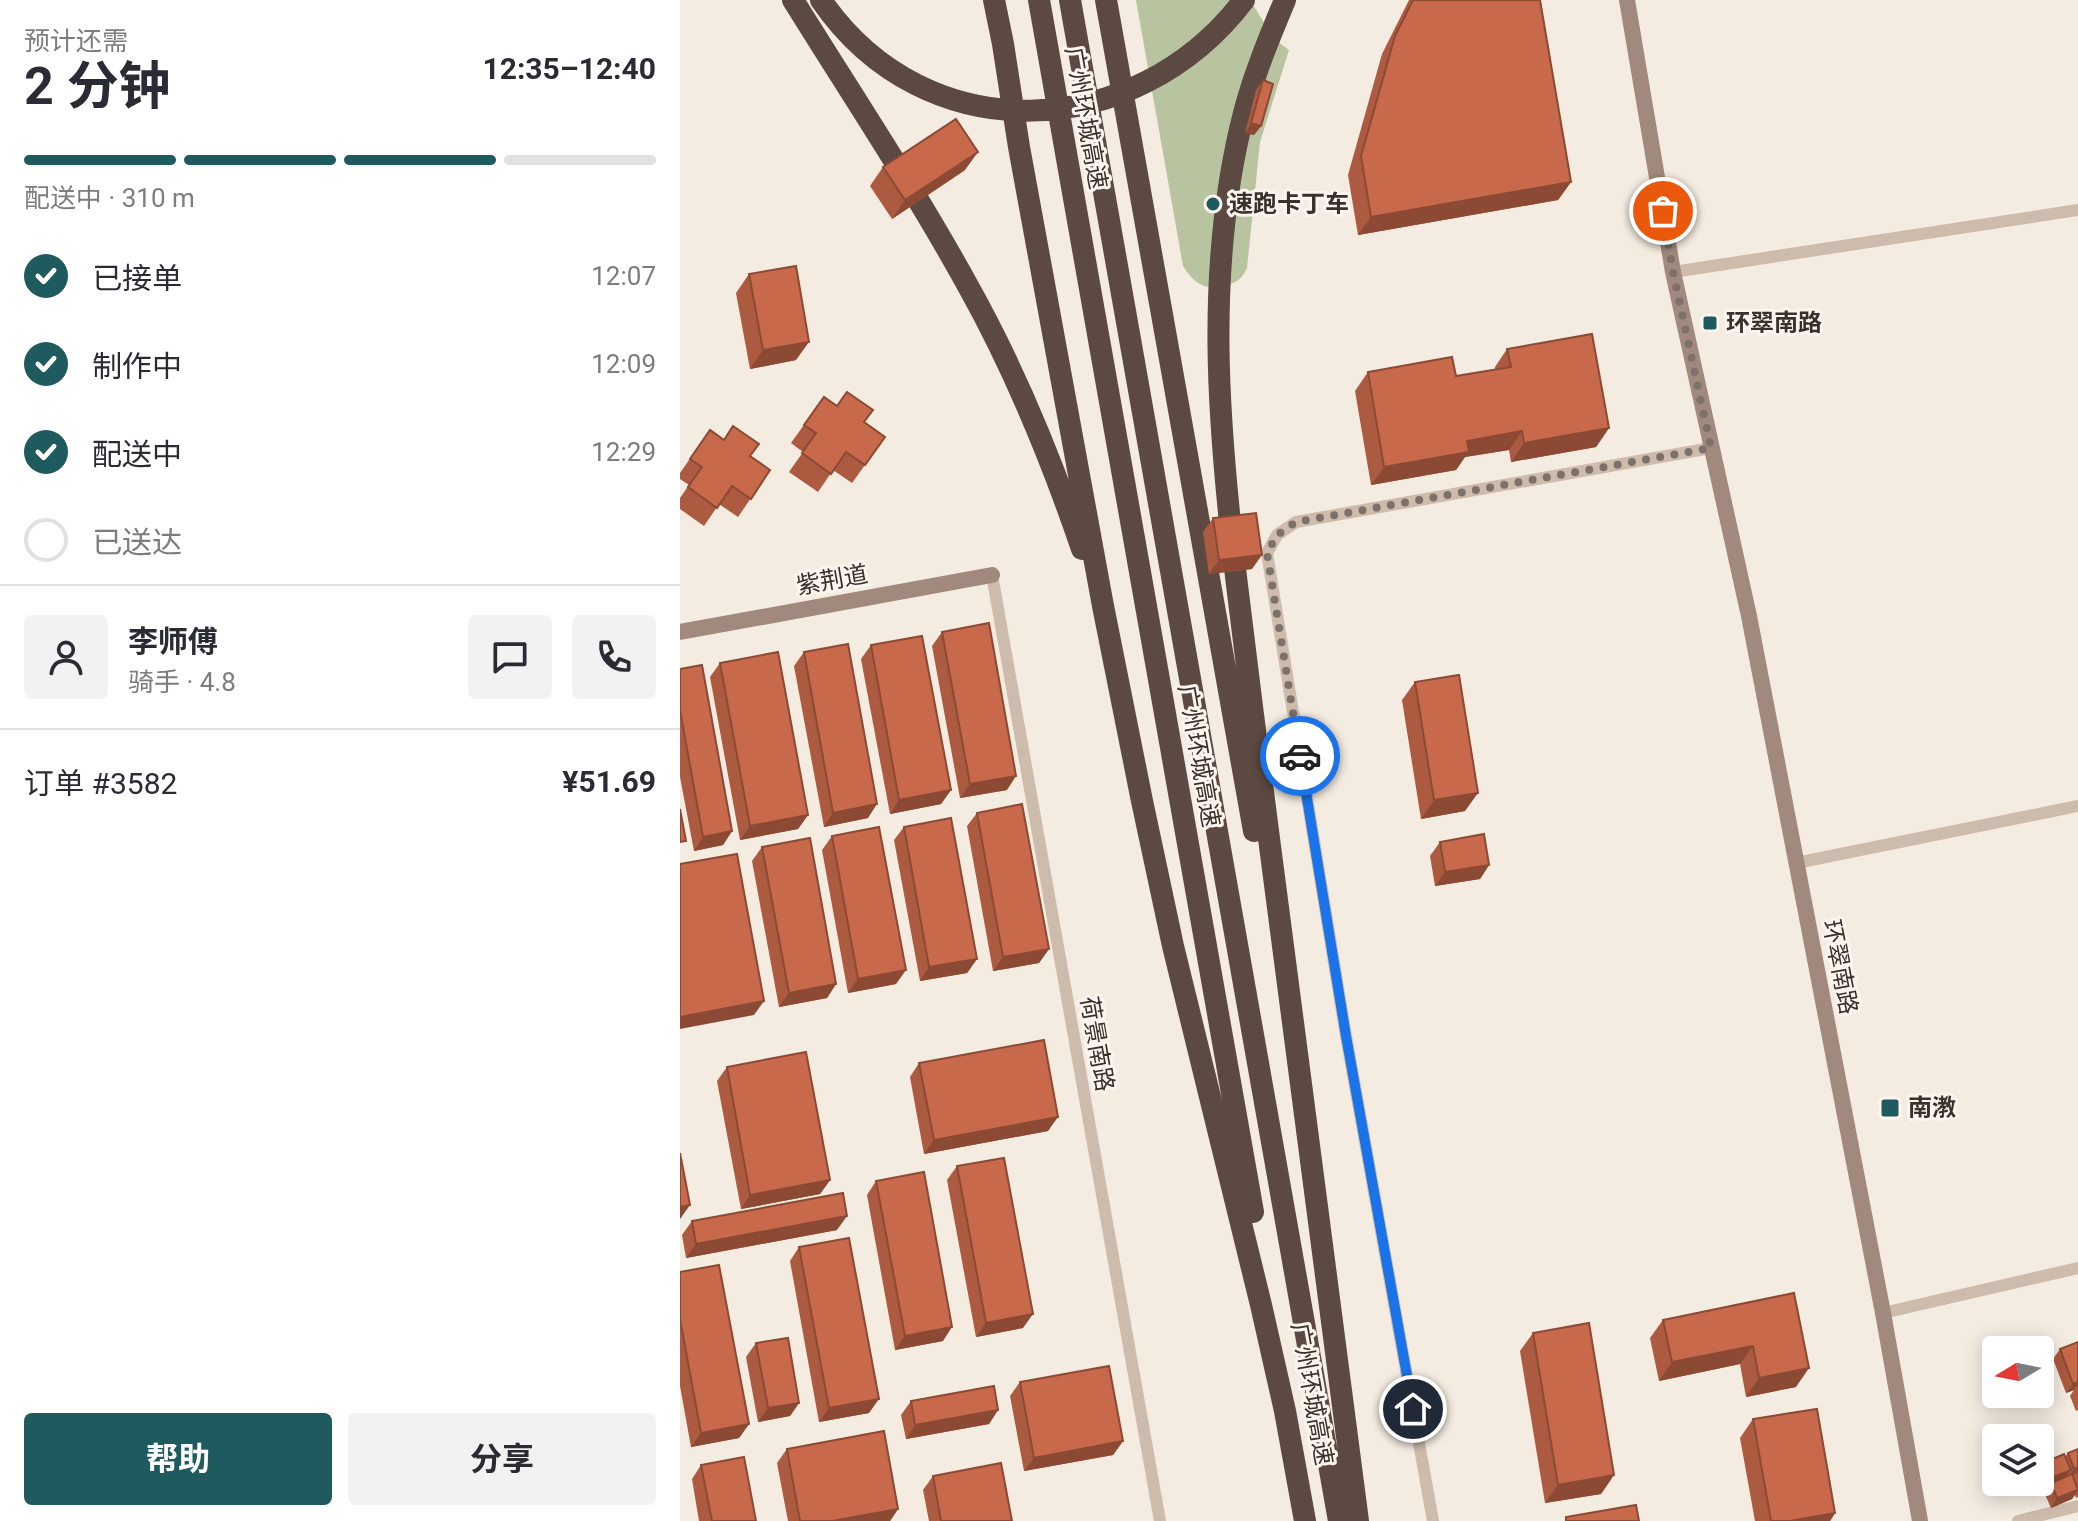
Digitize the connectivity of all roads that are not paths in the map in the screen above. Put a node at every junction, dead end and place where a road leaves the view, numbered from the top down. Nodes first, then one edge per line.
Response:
1 (793, 0) edge
2 (821, 0) edge
3 (994, 0) edge
4 (1039, 0) edge
5 (1070, 0) edge
6 (1106, 0) edge
7 (1244, 0) edge
8 (1285, 0) edge
9 (1627, 0) edge
10 (2078, 210) edge
11 (1673, 272) junction
12 (1711, 448) junction
13 (992, 575) joint
14 (680, 632) edge
15 (1117, 677) junction
16 (2078, 806) edge
17 (1796, 863) junction
18 (1310, 1147) junction
19 (2078, 1268) edge
20 (1883, 1313) junction
21 (2078, 1506) edge
22 (1160, 1521) edge
23 (1306, 1521) edge
24 (1339, 1521) edge
25 (1358, 1521) edge
26 (1433, 1521) edge
27 (1920, 1521) edge
28 (2018, 1521) edge

1 - 15 highway
2 - 7 highway
3 - 15 highway
4 - 23 highway, 广州环城高速
5 - 24 highway, 广州环城高速
6 - 18 highway
8 - 18 highway
9 - 11 street, 环翠南路
10 - 11 street
11 - 12 street, 环翠南路
12 - 17 street, 环翠南路
12 - 26 street
13 - 14 street, 紫荆道
13 - 22 street, 荷景南路
15 - 23 highway
16 - 17 street
17 - 20 street, 环翠南路
18 - 25 highway
19 - 20 street
20 - 27 street, 环翠南路
21 - 28 street

